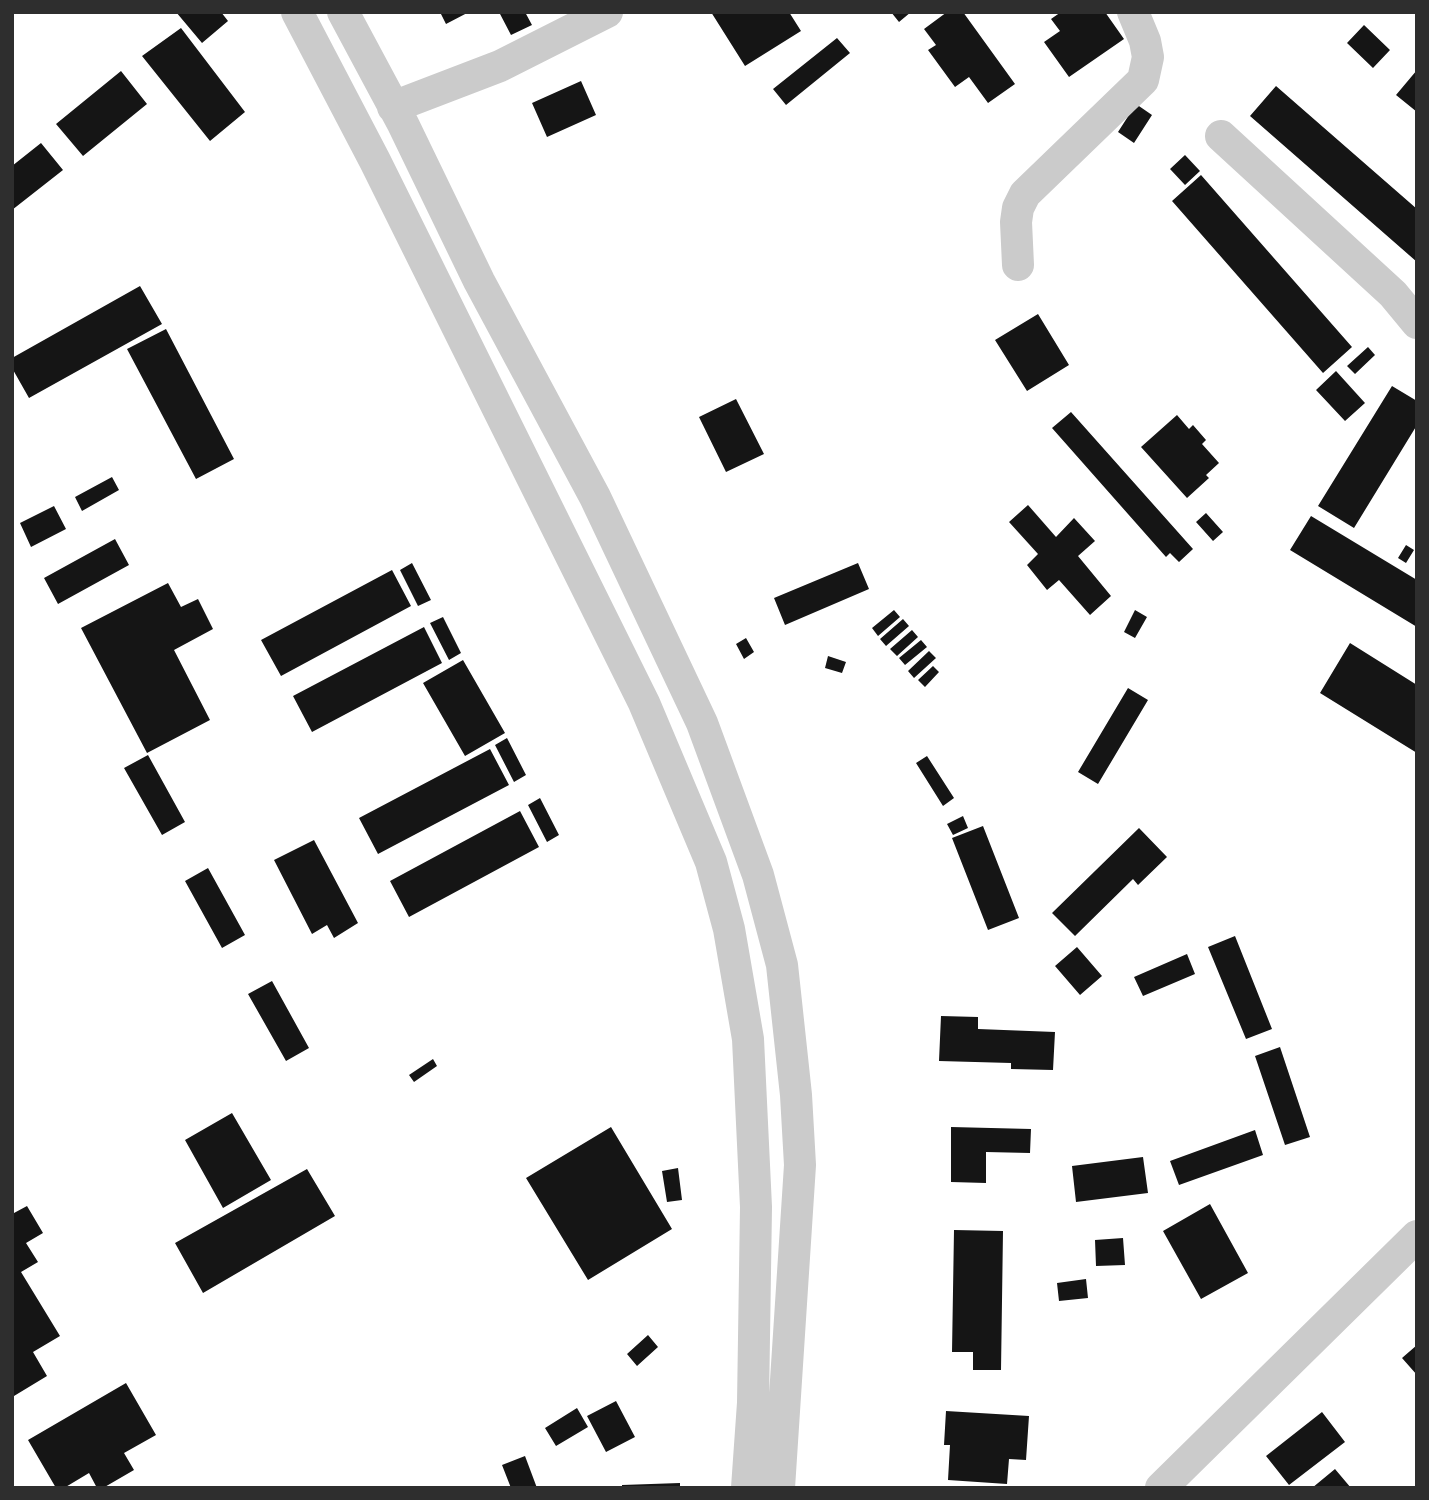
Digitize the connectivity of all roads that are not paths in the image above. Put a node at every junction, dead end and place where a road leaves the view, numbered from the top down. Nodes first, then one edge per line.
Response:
1 (297, 12) edge
2 (343, 12) edge
3 (607, 12) edge
4 (1133, 12) edge
5 (393, 107) junction
6 (1222, 136) dead end
7 (1018, 265) dead end
8 (1417, 323) edge
9 (1417, 1236) edge
10 (747, 1488) edge
11 (779, 1488) edge
12 (1161, 1488) edge

1 - 10 street
2 - 5 street
3 - 5 street
4 - 7 street
5 - 11 street
6 - 8 street
9 - 12 street

